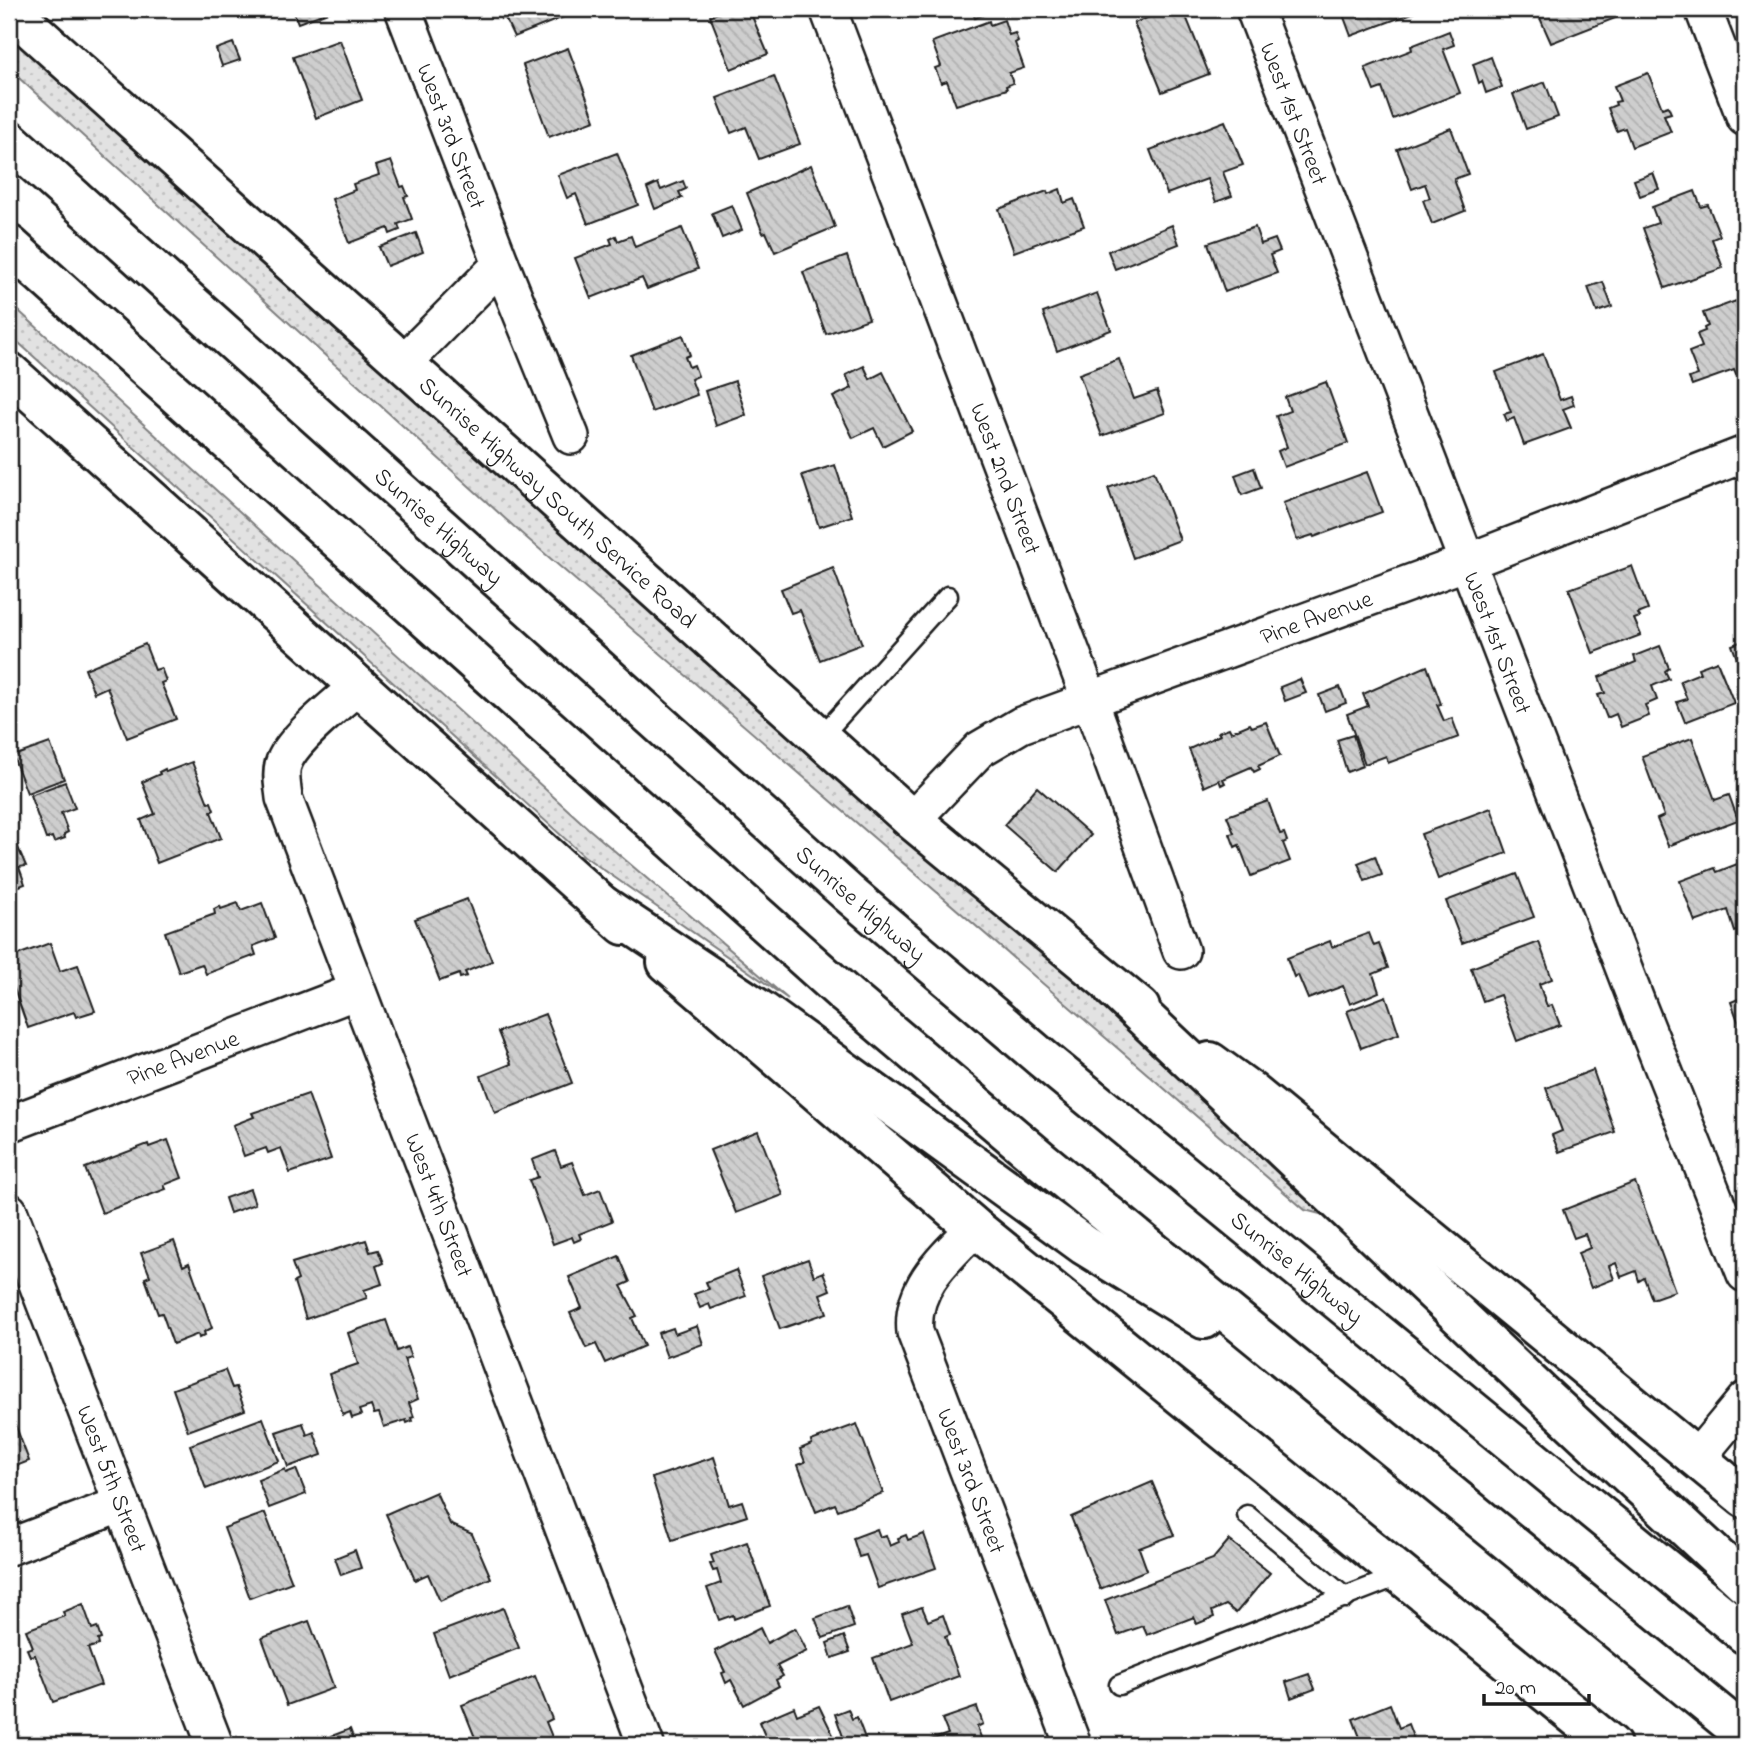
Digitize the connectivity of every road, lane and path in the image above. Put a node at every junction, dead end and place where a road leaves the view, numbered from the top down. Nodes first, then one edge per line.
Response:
1 (9, 9) edge
2 (403, 9) edge
3 (828, 9) edge
4 (1254, 9) edge
5 (1703, 9) edge
6 (1745, 118) edge
7 (9, 140) edge
8 (9, 245) edge
9 (501, 264) junction
10 (404, 362) junction
11 (9, 372) edge
12 (571, 436) dead end
13 (1745, 454) edge
14 (1466, 562) junction
15 (948, 596) dead end
16 (358, 686) junction
17 (1090, 700) junction
18 (820, 738) junction
19 (912, 820) junction
20 (599, 902) junction
21 (1181, 951) dead end
22 (1113, 988) junction
23 (357, 991) junction
24 (9, 1124) edge
25 (9, 1211) edge
26 (975, 1228) junction
27 (1745, 1274) edge
28 (1331, 1397) junction
29 (1745, 1400) edge
30 (1697, 1458) junction
31 (1745, 1498) edge
32 (122, 1504) junction
33 (1247, 1516) dead end
34 (9, 1547) edge
35 (1401, 1575) junction
36 (1745, 1583) edge
37 (1346, 1598) junction
38 (1745, 1634) edge
39 (1119, 1685) dead end
40 (1745, 1735) edge
41 (215, 1745) edge
42 (646, 1745) edge
43 (1073, 1745) edge
44 (1611, 1745) edge

1 - 10 main road, Sunrise Highway South Service Road
2 - 9 street, West 3rd Street
3 - 17 street, West 2nd Street
4 - 14 street, West 1st Street
5 - 6 street
7 - 38 main road, Sunrise Highway
8 - 28 main road
9 - 10 street
9 - 12 street, West 3rd Street
10 - 18 main road, Sunrise Highway South Service Road
11 - 16 main road
13 - 14 street, Pine Avenue
14 - 17 street, Pine Avenue
14 - 27 street, West 1st Street
15 - 18 lane
16 - 20 main road
16 - 23 street, West 4th Street
17 - 19 street, Pine Avenue
17 - 21 street, West 2nd Street
18 - 19 main road, Sunrise Highway South Service Road
19 - 22 main road, Sunrise Highway South Service Road
20 - 26 main road
20 - 28 main road
22 - 30 main road
22 - 36 main road
23 - 24 street, Pine Avenue
23 - 42 street, West 4th Street
25 - 32 street, West 5th Street
26 - 35 main road
26 - 43 street, West 3rd Street
28 - 40 main road
29 - 30 street
30 - 31 main road
32 - 34 street
32 - 41 street, West 5th Street
33 - 37 lane
35 - 37 lane
35 - 44 main road
37 - 39 lane

